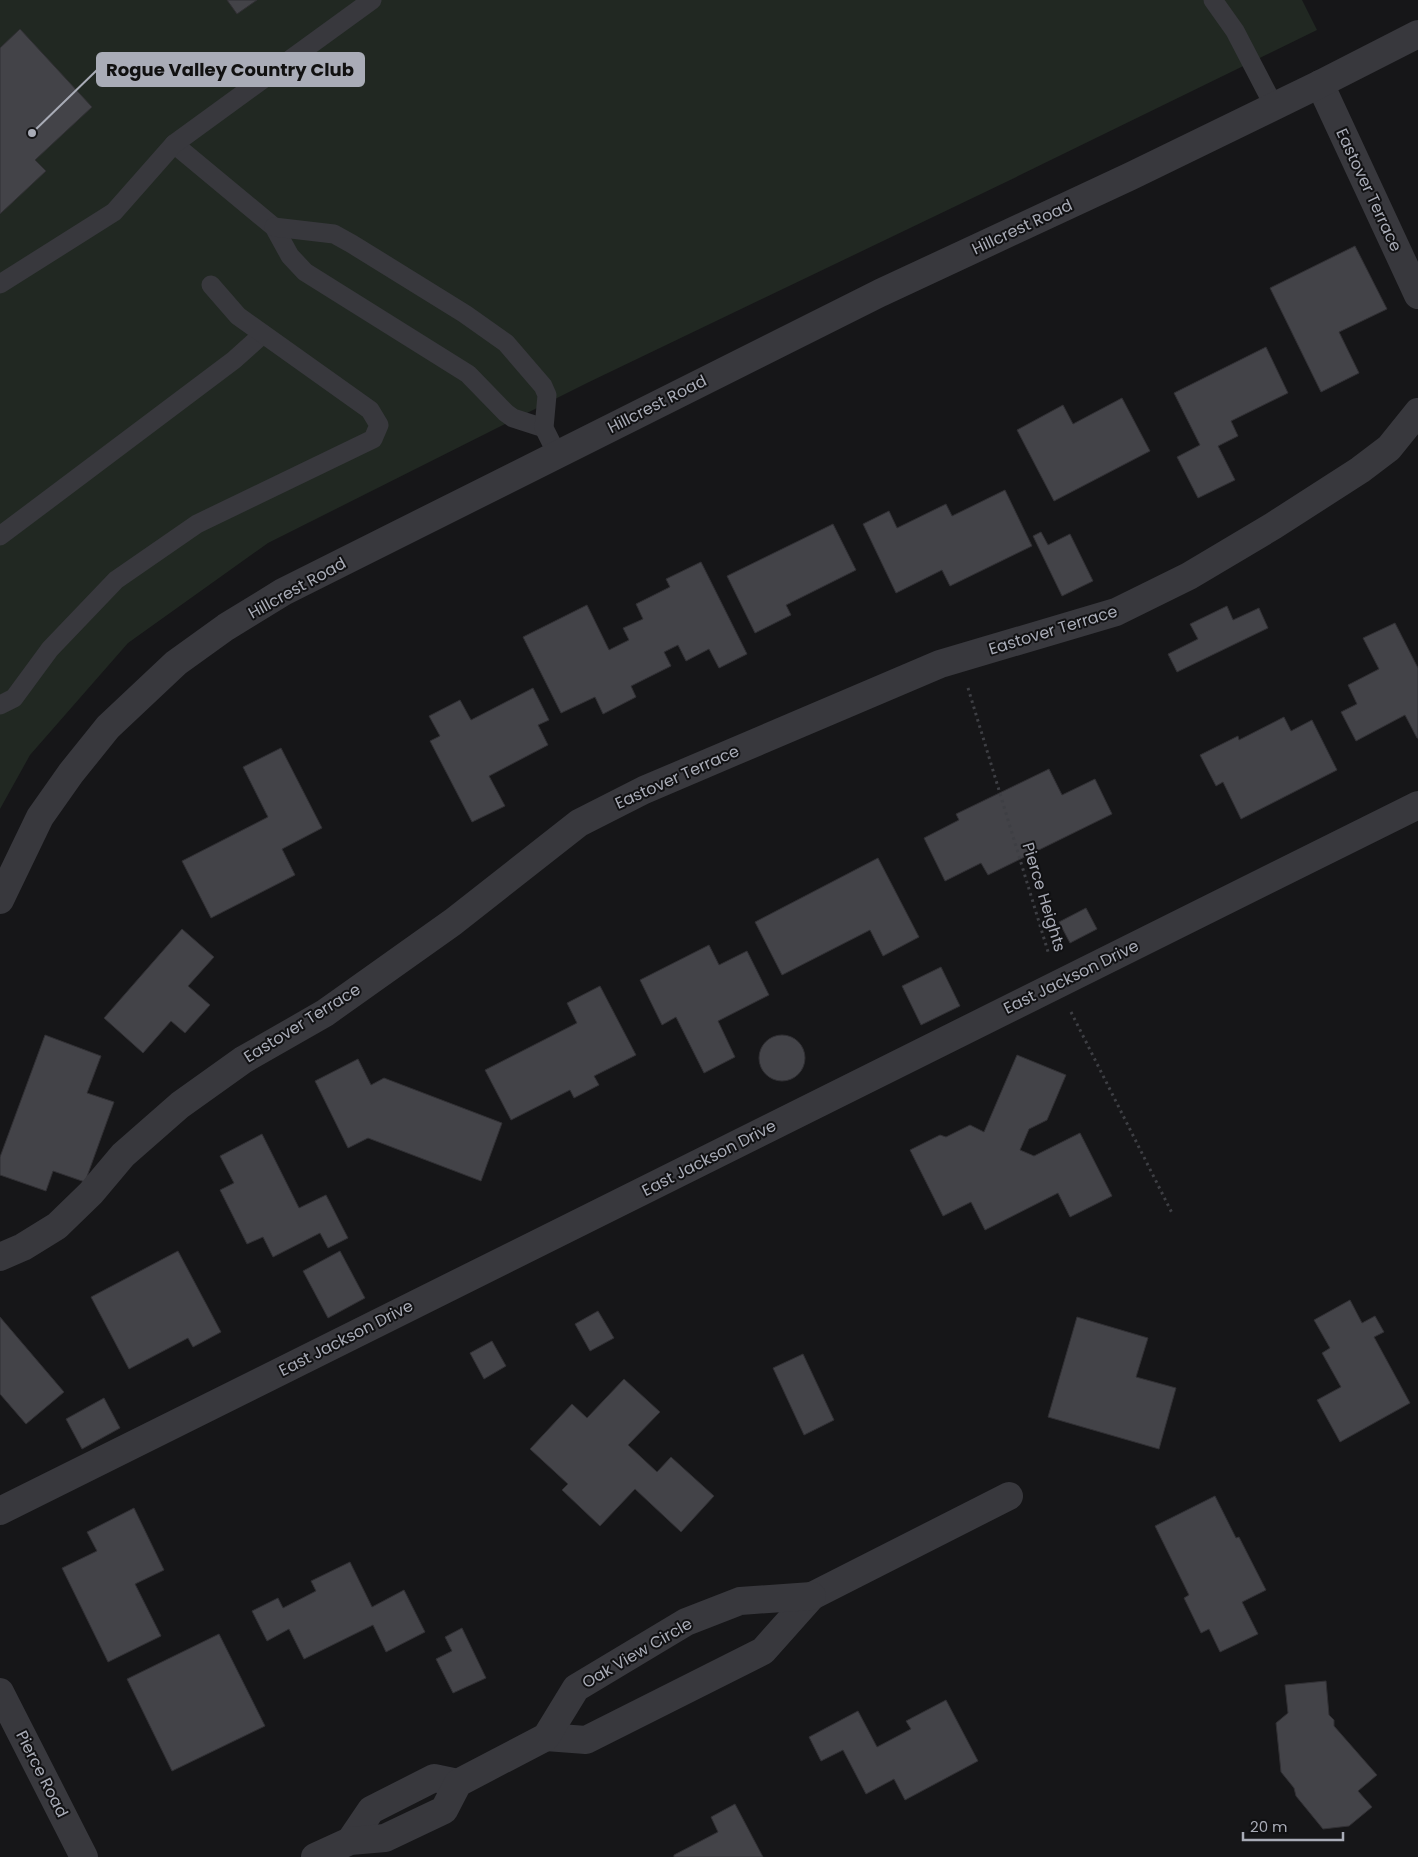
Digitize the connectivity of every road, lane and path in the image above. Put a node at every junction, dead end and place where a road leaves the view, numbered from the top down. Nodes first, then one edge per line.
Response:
1 (372, 0) edge
2 (1213, 0) edge
3 (1418, 34) edge
4 (1320, 84) junction
5 (1274, 106) junction
6 (174, 144) junction
7 (274, 227) junction
8 (0, 284) edge
9 (211, 285) dead end
10 (1418, 295) edge
11 (263, 334) junction
12 (1418, 412) edge
13 (544, 428) junction
14 (557, 454) junction
15 (0, 536) edge
16 (959, 659) junction
17 (0, 705) edge
18 (1418, 805) edge
19 (0, 900) edge
20 (1057, 984) junction
21 (1172, 1213) dead end
22 (0, 1257) edge
23 (1009, 1496) dead end
24 (0, 1511) edge
25 (812, 1596) junction
26 (0, 1692) edge
27 (546, 1737) junction
28 (84, 1857) edge
29 (315, 1857) edge

1 - 6 lane
2 - 5 lane
3 - 4 street, Hillcrest Road
4 - 5 street, Hillcrest Road
4 - 10 street, Eastover Terrace
5 - 14 street, Hillcrest Road
6 - 7 lane
6 - 8 lane
7 - 13 lane
7 - 13 lane
9 - 11 lane
11 - 15 lane
11 - 17 lane
12 - 16 street, Eastover Terrace
13 - 14 lane
14 - 19 street, Hillcrest Road
16 - 20 path, Pierce Heights
16 - 22 street, Eastover Terrace
18 - 20 street, East Jackson Drive
20 - 21 path, Pierce Heights
20 - 24 street, East Jackson Drive
23 - 25 street, Oak View Circle
25 - 27 street, Oak View Circle
25 - 27 street, Oak View Circle
26 - 28 street, Pierce Road
27 - 29 street

